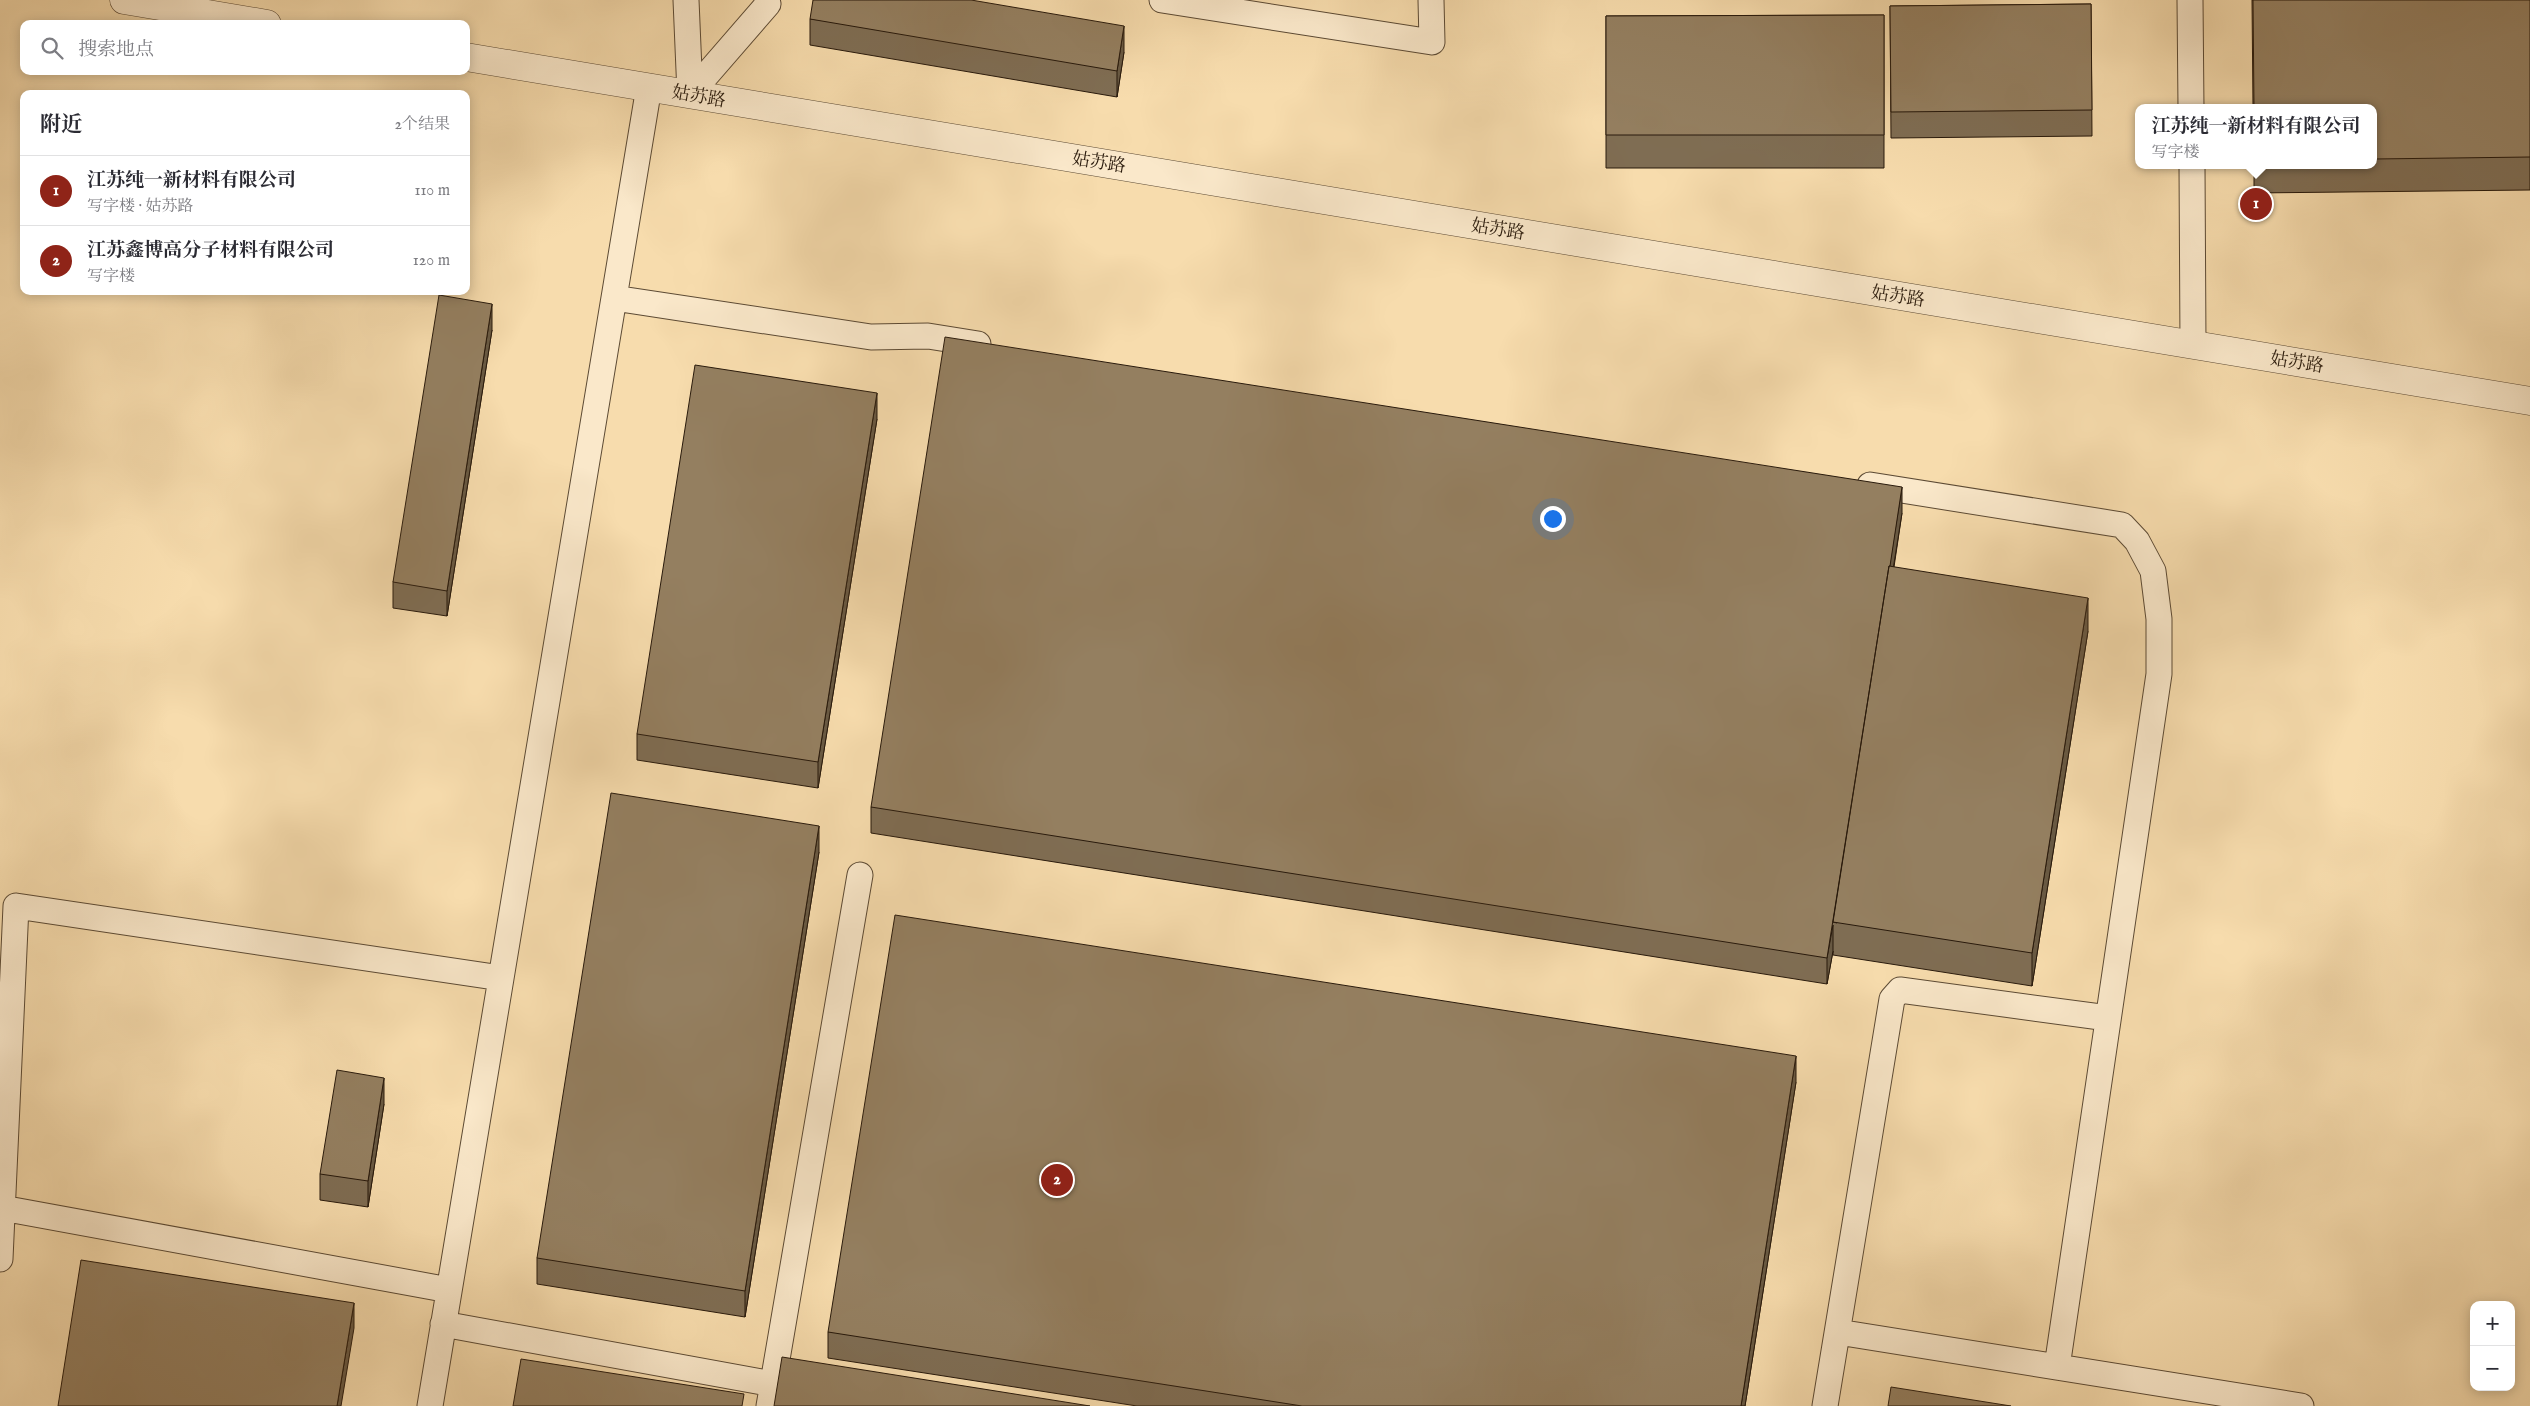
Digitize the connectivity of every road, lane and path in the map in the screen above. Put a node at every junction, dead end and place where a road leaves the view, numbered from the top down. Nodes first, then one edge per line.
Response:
1 (124, 0) edge
2 (686, 0) edge
3 (767, 0) edge
4 (1162, 0) edge
5 (1431, 0) edge
6 (2190, 0) edge
7 (243, 20) edge
8 (470, 58) edge
9 (650, 87) junction
10 (690, 94) junction
11 (2191, 104) edge
12 (2192, 169) edge
13 (614, 298) junction
14 (2193, 345) junction
15 (997, 347) edge
16 (2530, 401) edge
17 (1846, 482) edge
18 (860, 875) dead end
19 (501, 978) junction
20 (2108, 1018) junction
21 (2, 1208) junction
22 (0, 1259) edge
23 (449, 1290) junction
24 (443, 1324) junction
25 (1838, 1332) junction
26 (2057, 1367) junction
27 (771, 1395) edge
28 (430, 1406) edge
29 (1826, 1406) edge
30 (2301, 1406) edge

1 - 7 street
2 - 10 lane
3 - 10 lane
4 - 5 lane
6 - 11 lane
8 - 9 street, 姑苏路
9 - 10 street, 姑苏路
9 - 13 lane
10 - 14 street, 姑苏路
12 - 14 lane
13 - 15 lane
13 - 19 lane
14 - 16 street, 姑苏路
17 - 20 lane
18 - 27 lane
19 - 21 lane
19 - 23 lane
20 - 25 lane
20 - 26 lane
21 - 22 lane
21 - 23 lane
23 - 24 lane
24 - 27 lane
24 - 28 lane
25 - 26 lane
25 - 29 lane
26 - 30 lane

